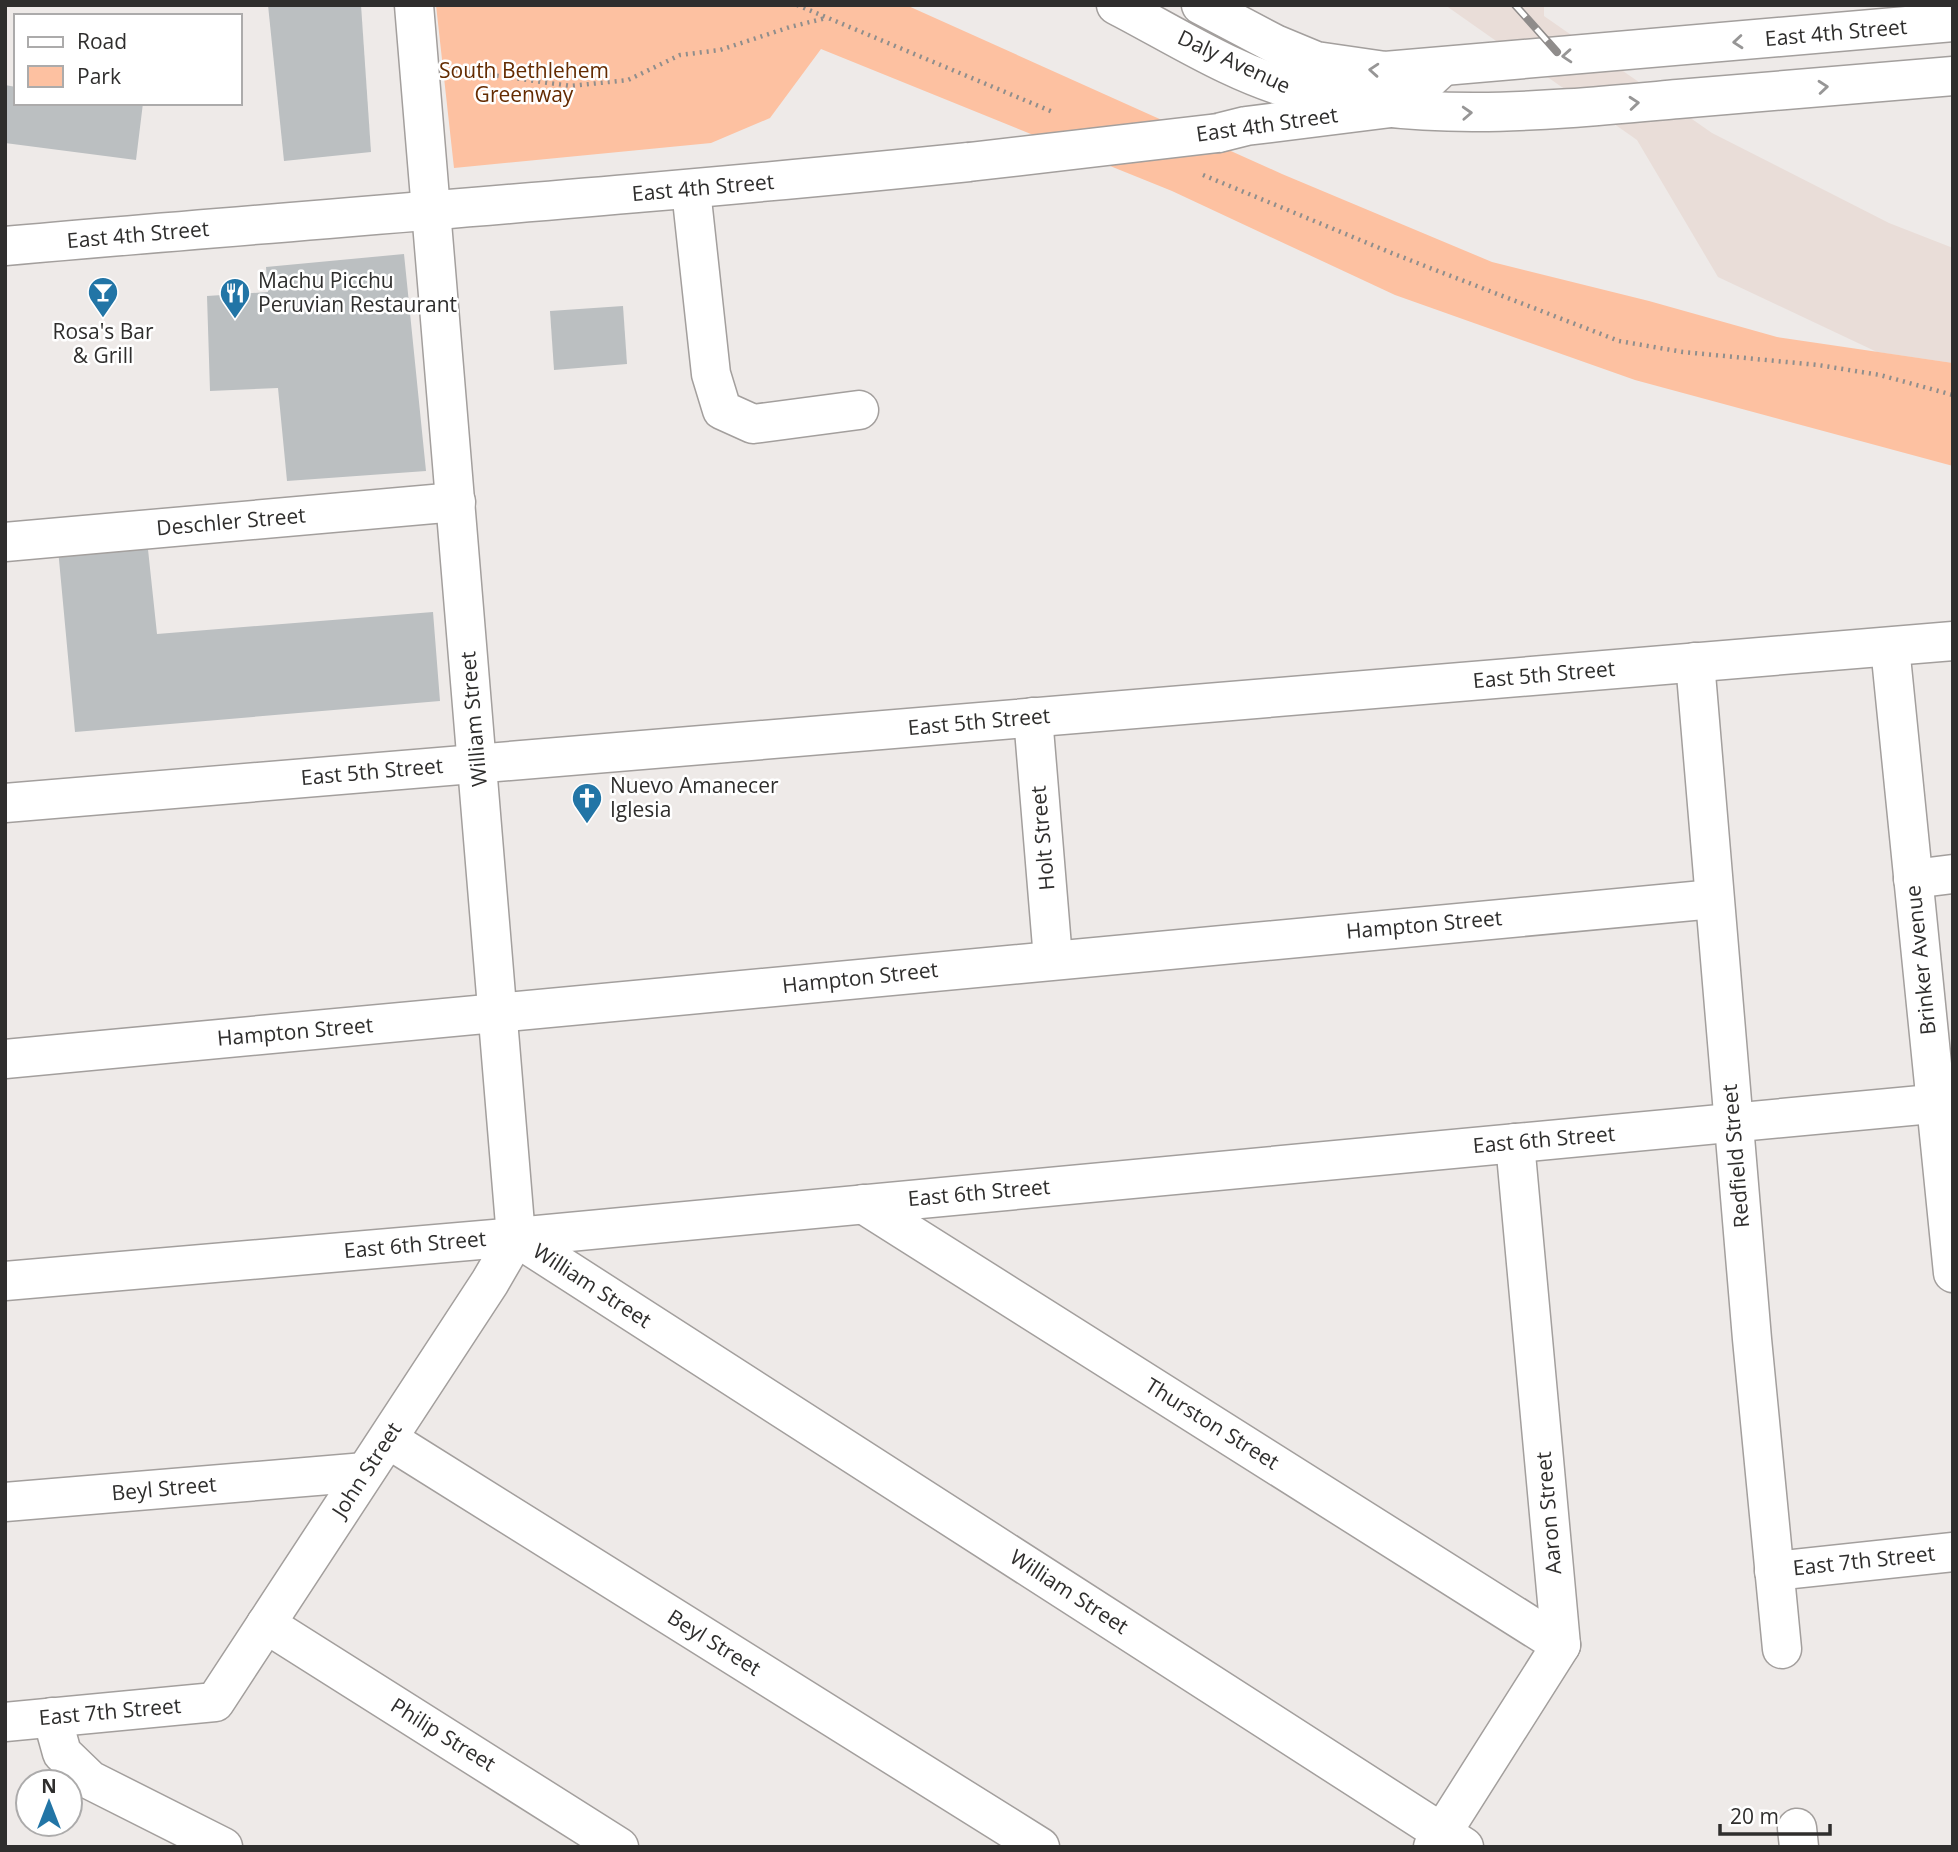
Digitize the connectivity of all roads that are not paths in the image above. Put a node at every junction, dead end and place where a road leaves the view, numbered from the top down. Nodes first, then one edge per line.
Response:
1 (414, 5) edge
2 (1116, 5) edge
3 (1201, 5) edge
4 (1953, 22) edge
5 (1442, 67) junction
6 (1953, 76) edge
7 (1399, 107) junction
8 (691, 190) junction
9 (432, 209) junction
10 (5, 246) edge
11 (859, 410) dead end
12 (456, 502) junction
13 (5, 542) edge
14 (1953, 641) edge
15 (1890, 646) junction
16 (1695, 662) junction
17 (1033, 717) junction
18 (478, 763) junction
19 (5, 803) edge
20 (1953, 874) edge
21 (1913, 879) junction
22 (1714, 899) junction
23 (1053, 959) junction
24 (498, 1013) junction
25 (5, 1059) edge
26 (1944, 1103) edge
27 (1733, 1123) junction
28 (1515, 1143) junction
29 (863, 1204) junction
30 (516, 1237) junction
31 (1953, 1273) edge
32 (5, 1280) edge
33 (388, 1439) junction
34 (366, 1472) junction
35 (5, 1502) edge
36 (1953, 1552) edge
37 (1774, 1571) junction
38 (266, 1624) junction
39 (1561, 1644) junction
40 (1782, 1649) dead end
41 (215, 1702) joint
42 (52, 1717) junction
43 (5, 1722) edge
44 (1446, 1842) edge
45 (223, 1847) edge
46 (619, 1847) edge
47 (1040, 1847) edge

1 - 9 main road, William Street
2 - 7 main road, Daly Avenue
5 -> 3 main road, Daly Avenue
4 -> 5 main road, East 4th Street
5 - 7 main road
7 -> 6 main road, East 4th Street
7 - 8 main road, East 4th Street, bridge
8 - 9 main road, East 4th Street
8 - 11 main road
9 - 10 main road, East 4th Street
9 - 12 main road, William Street
12 - 13 main road, Deschler Street
12 - 18 main road, William Street
14 - 15 main road, East 5th Street
15 - 16 main road, East 5th Street
15 - 21 main road, Brinker Avenue
16 - 17 main road, East 5th Street
16 - 22 main road, Redfield Street
17 - 18 main road, East 5th Street
17 - 23 main road, Holt Street
18 - 19 main road, East 5th Street
18 - 24 main road, William Street
20 - 21 main road
21 - 26 main road, Brinker Avenue
22 - 23 main road, Hampton Street
22 - 27 main road, Redfield Street
23 - 24 main road, Hampton Street
24 - 25 main road, Hampton Street
24 - 30 main road, William Street
26 - 27 main road, East 6th Street
26 - 31 main road, Brinker Avenue
27 - 28 main road, East 6th Street
27 - 37 main road, Redfield Street
28 - 29 main road, East 6th Street
28 - 39 main road, Aaron Street
29 - 30 main road, East 6th Street
29 - 39 main road, Thurston Street
30 - 32 main road, East 6th Street
30 - 33 main road, John Street
30 - 44 main road, William Street
33 - 34 main road, John Street
33 - 47 main road, Beyl Street
34 - 35 main road, Beyl Street
34 - 38 main road, John Street
36 - 37 main road, East 7th Street
37 - 40 main road, Redfield Street
38 - 41 main road, John Street
38 - 46 main road, Philip Street
39 - 44 main road
41 - 42 main road, East 7th Street
42 - 43 main road, East 7th Street
42 - 45 main road

